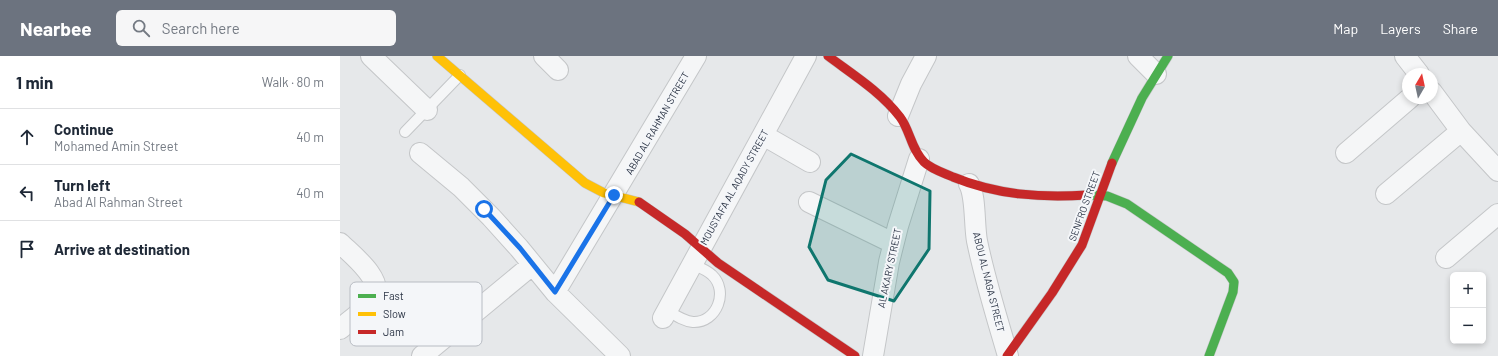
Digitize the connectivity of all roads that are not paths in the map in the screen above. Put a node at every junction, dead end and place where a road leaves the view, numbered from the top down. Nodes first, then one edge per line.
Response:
1 (371, 56) edge
2 (437, 56) edge
3 (544, 56) edge
4 (696, 56) edge
5 (806, 56) edge
6 (828, 56) edge
7 (926, 56) edge
8 (1138, 56) edge
9 (1168, 56) edge
10 (1405, 56) edge
11 (1414, 68) edge
12 (558, 70) dead end
13 (1156, 74) junction
14 (460, 75) junction
15 (1438, 100) edge
16 (1403, 104) edge
17 (427, 110) junction
18 (898, 116) junction
19 (1461, 131) junction
20 (405, 132) dead end
21 (763, 135) junction
22 (420, 153) dead end
23 (1346, 153) dead end
24 (920, 159) junction
25 (810, 162) dead end
26 (1498, 171) edge
27 (969, 184) junction
28 (1386, 194) dead end
29 (614, 195) junction
30 (1100, 195) junction
31 (809, 202) dead end
32 (1498, 214) edge
33 (340, 243) edge
34 (893, 243) junction
35 (697, 256) junction
36 (1446, 258) dead end
37 (532, 265) junction
38 (375, 282) edge
39 (555, 292) junction
40 (482, 306) edge
41 (665, 314) joint
42 (350, 320) edge
43 (340, 329) edge
44 (434, 346) edge
45 (422, 356) edge
46 (620, 356) edge
47 (855, 356) edge
48 (873, 356) edge
49 (1008, 356) edge
50 (1209, 356) edge

1 - 17 street
2 - 14 street
3 - 12 street
4 - 29 street, ABAD AL RAHMAN STREET
5 - 21 street, MOUSTAFA AL AQADY STREET
6 - 18 street
7 - 18 street
8 - 13 street
9 - 13 street, SENFRO STREET
10 - 11 street
13 - 30 street, SENFRO STREET
14 - 17 lane
14 - 29 street
15 - 19 street
16 - 23 street
17 - 20 lane
18 - 24 street
19 - 26 street
19 - 28 street
21 - 25 street
21 - 35 street, MOUSTAFA AL AQADY STREET
22 - 37 street
24 - 27 street
24 - 34 street, AL AKARY STREET
27 - 30 street
27 - 49 street, ABOU AL NAGA STREET
29 - 35 street
29 - 39 street, ABAD AL RAHMAN STREET
30 - 49 street, SENFRO STREET
30 - 50 street
31 - 34 street
32 - 36 street
33 - 38 street
34 - 48 street, AL AKARY STREET
35 - 41 street, MOUSTAFA AL AQADY STREET
35 - 41 lane
35 - 47 street
37 - 39 street
37 - 40 street
39 - 46 street
42 - 43 street
44 - 45 street

